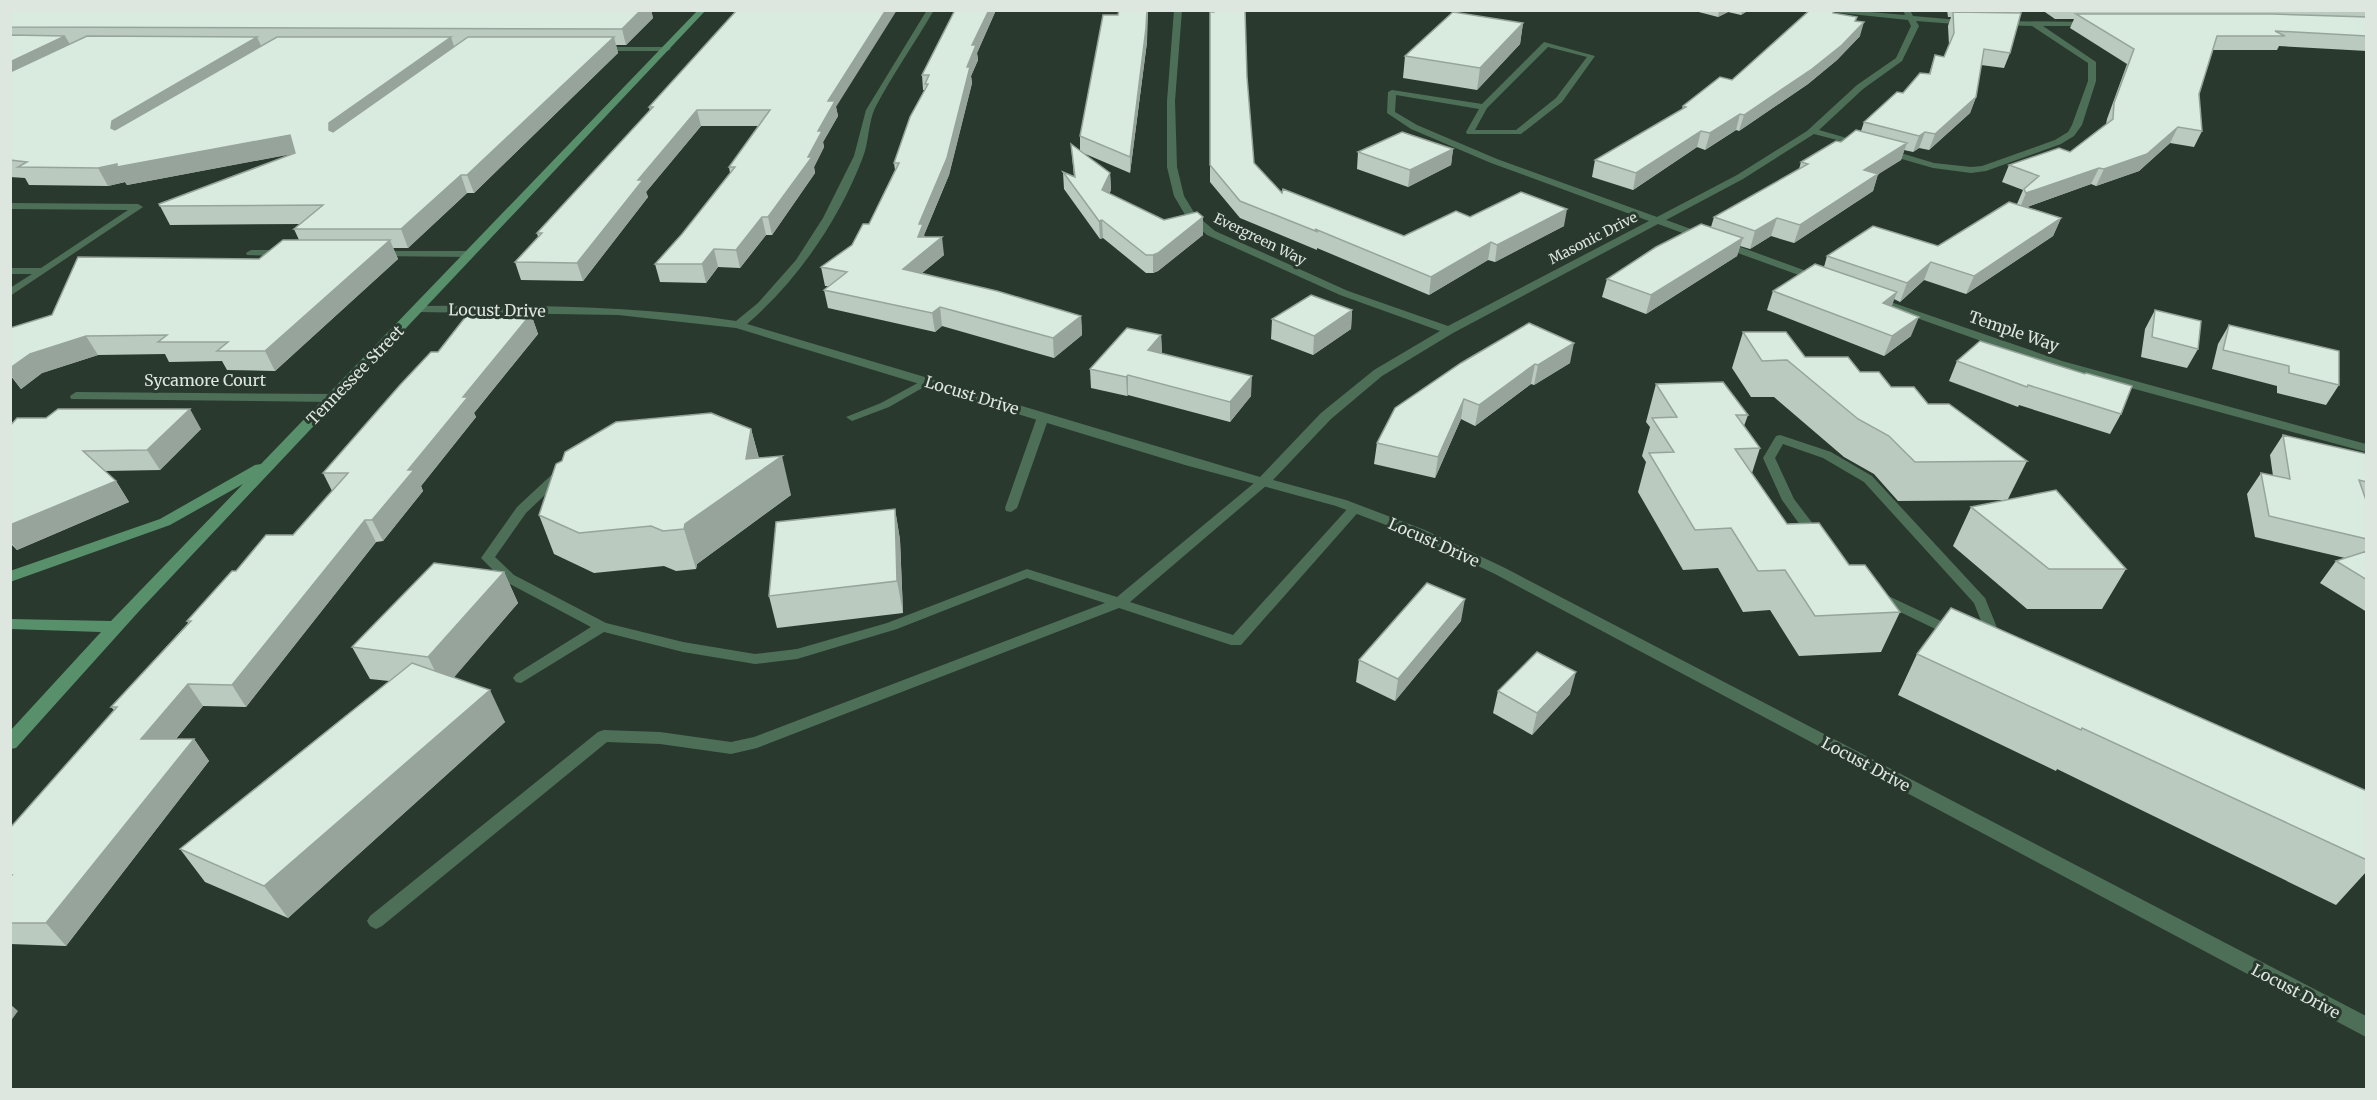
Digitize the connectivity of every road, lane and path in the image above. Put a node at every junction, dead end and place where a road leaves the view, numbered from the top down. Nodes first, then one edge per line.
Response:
1 (704, 10) edge
2 (931, 10) edge
3 (1178, 10) edge
4 (1816, 10) edge
5 (1910, 15) edge
6 (1975, 23) edge
7 (1987, 23) edge
8 (2035, 24) junction
9 (2104, 24) edge
10 (585, 48) edge
11 (667, 49) junction
12 (1484, 108) junction
13 (1812, 131) junction
14 (1470, 132) junction
15 (1866, 146) edge
16 (1877, 149) edge
17 (1494, 161) junction
18 (10, 206) edge
19 (1657, 222) junction
20 (251, 253) dead end
21 (297, 253) edge
22 (365, 254) edge
23 (470, 254) junction
24 (10, 271) edge
25 (43, 271) junction
26 (1827, 282) edge
27 (10, 293) edge
28 (1860, 294) edge
29 (418, 309) junction
30 (738, 324) junction
31 (1449, 330) junction
32 (927, 381) junction
33 (76, 396) dead end
34 (333, 398) junction
35 (852, 417) dead end
36 (1043, 417) junction
37 (2367, 448) edge
38 (274, 460) junction
39 (570, 464) edge
40 (1263, 482) junction
41 (1011, 508) dead end
42 (1355, 509) junction
43 (1825, 550) edge
44 (10, 577) edge
45 (1866, 585) edge
46 (1119, 603) junction
47 (10, 624) edge
48 (115, 627) junction
49 (602, 627) junction
50 (521, 678) dead end
51 (10, 743) edge
52 (376, 921) dead end
53 (2367, 1027) edge

1 - 11 main road, Tennessee Street
2 - 30 street
3 - 31 street, Evergreen Way
4 - 5 street
5 - 6 street
5 - 13 street, Masonic Drive
7 - 8 street
8 - 9 street
8 - 16 street
10 - 11 street
11 - 23 main road, Tennessee Street
12 - 14 lane
12 - 14 lane
12 - 17 lane
13 - 15 street
13 - 19 street, Masonic Drive
14 - 17 lane
17 - 19 street
18 - 25 lane
19 - 26 street
19 - 31 street, Masonic Drive
20 - 21 street
22 - 23 street
23 - 29 main road, Tennessee Street
24 - 25 lane
25 - 27 lane
28 - 37 street, Temple Way
29 - 30 street, Locust Drive
29 - 34 main road, Tennessee Street
30 - 32 street, Locust Drive
31 - 40 street, Masonic Drive
32 - 35 lane
32 - 36 street, Locust Drive
33 - 34 street, Sycamore Court
34 - 38 main road, Tennessee Street
36 - 40 street, Locust Drive
36 - 41 lane
38 - 44 main road
38 - 48 main road, Tennessee Street
39 - 49 lane
40 - 42 street, Locust Drive
40 - 46 lane
42 - 46 lane
42 - 53 street, Locust Drive
43 - 45 lane
46 - 49 lane
46 - 52 lane
47 - 48 main road
48 - 51 main road, Tennessee Street
49 - 50 lane

